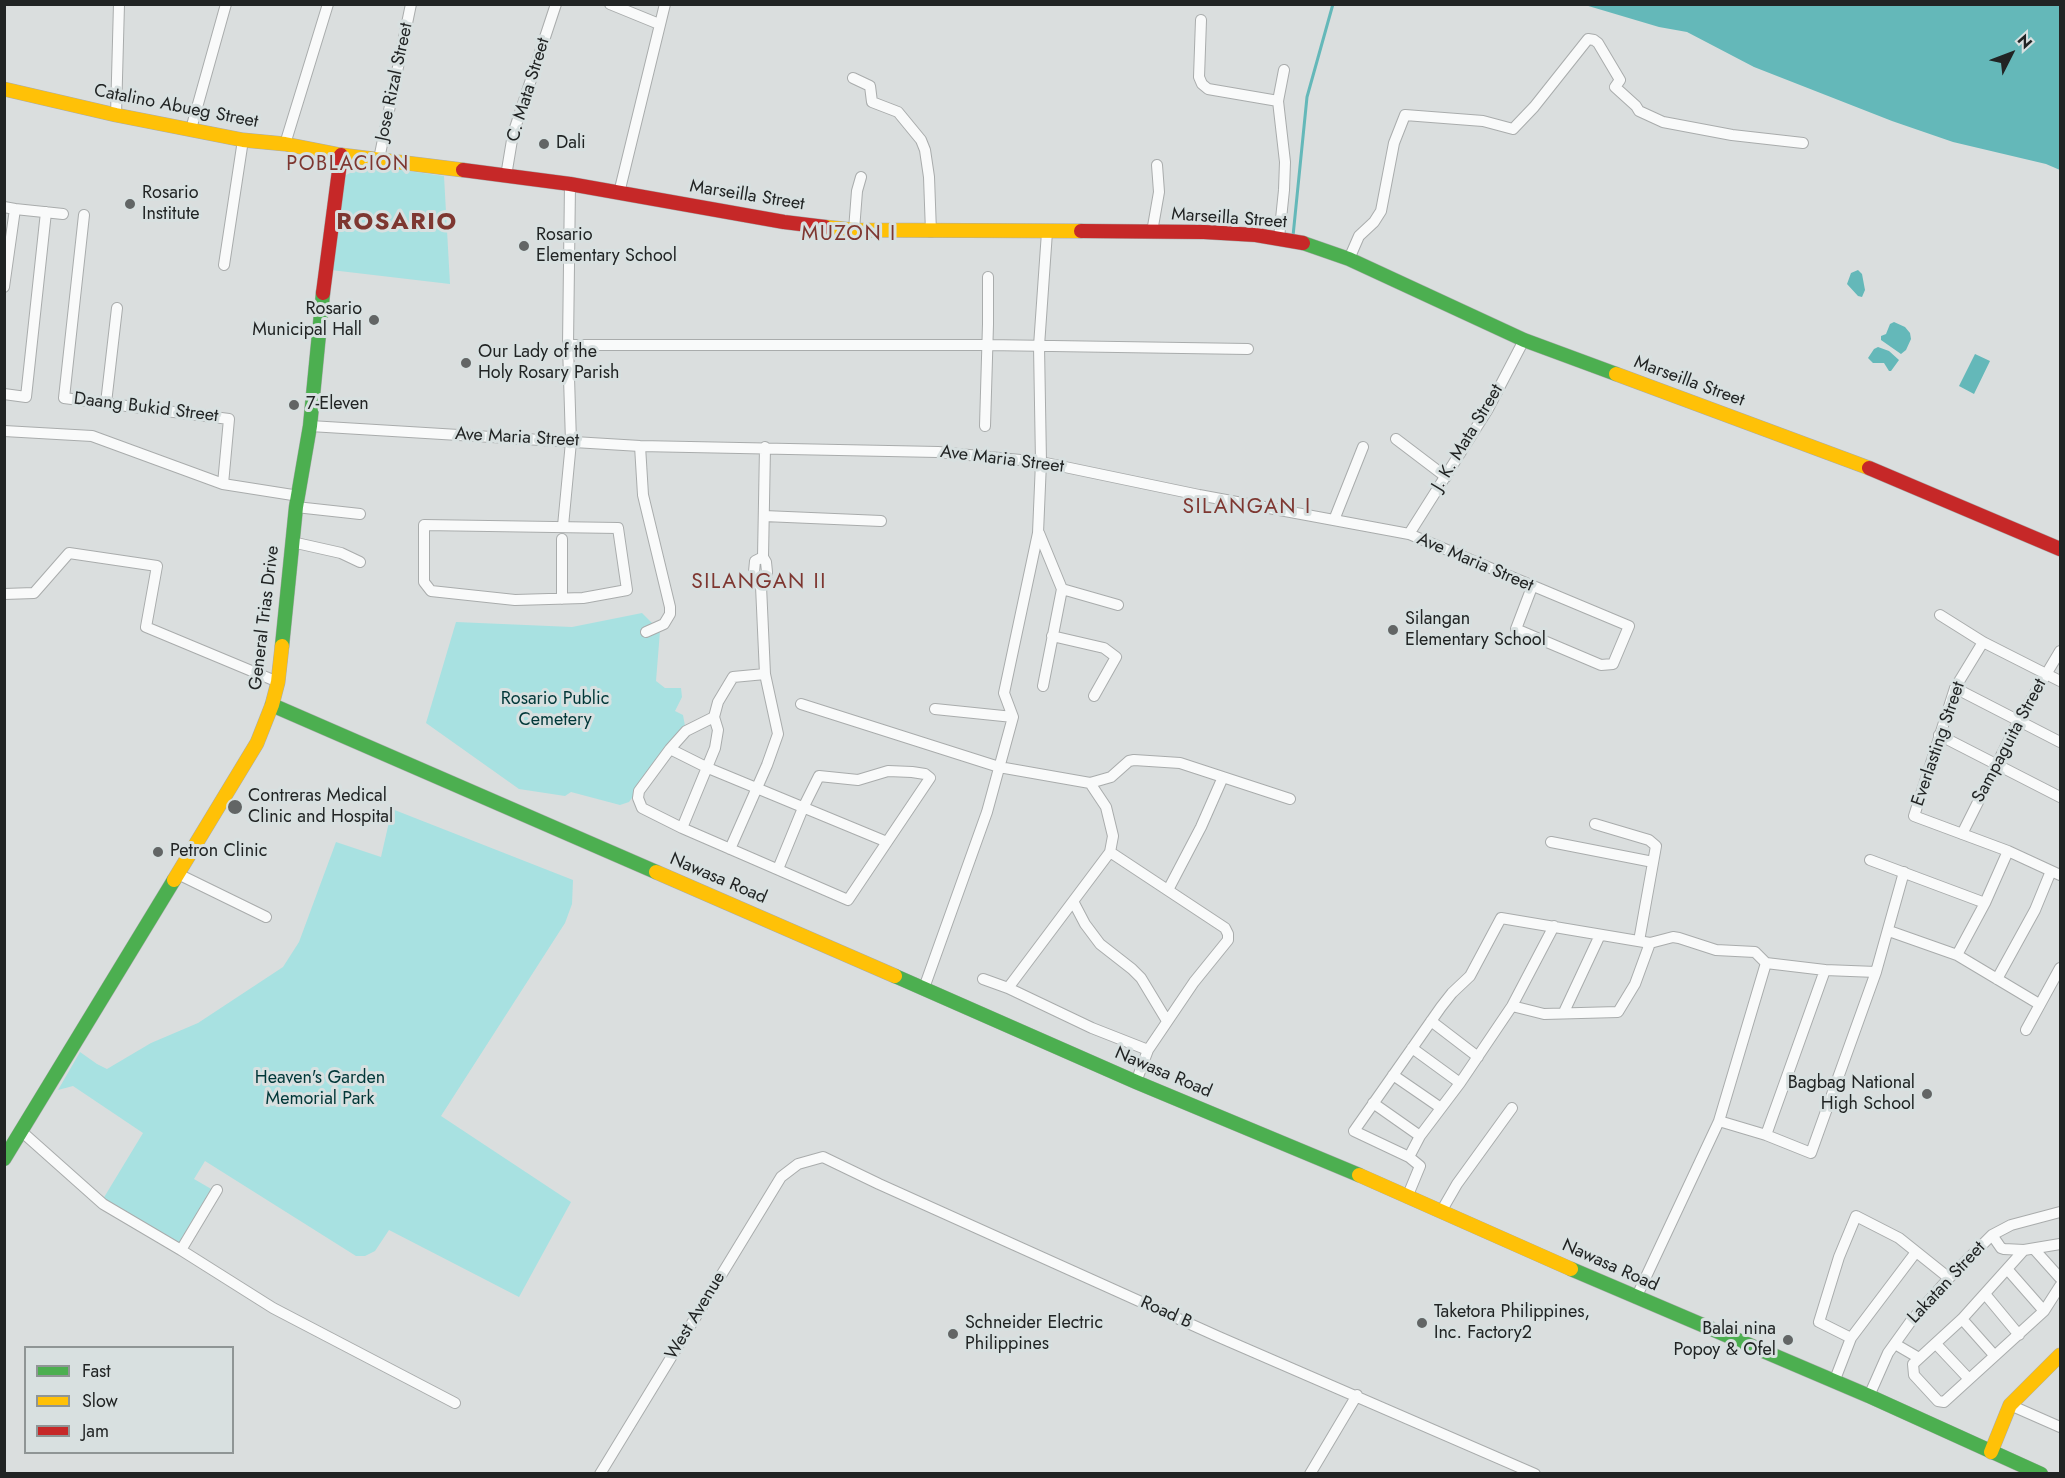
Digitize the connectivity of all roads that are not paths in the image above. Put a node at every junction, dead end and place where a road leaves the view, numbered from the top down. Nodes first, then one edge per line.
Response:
1 (119, 4) edge
2 (226, 4) edge
3 (328, 4) edge
4 (411, 4) edge
5 (556, 4) edge
6 (610, 4) edge
7 (665, 4) edge
8 (1201, 20) dead end
9 (660, 24) junction
10 (1284, 70) dead end
11 (853, 78) dead end
12 (4, 89) edge
13 (1278, 101) junction
14 (116, 115) junction
15 (191, 129) junction
16 (243, 140) junction
17 (1803, 143) dead end
18 (285, 144) junction
19 (341, 155) junction
20 (379, 159) junction
21 (1158, 165) dead end
22 (506, 176) junction
23 (861, 177) dead end
24 (570, 184) junction
25 (619, 193) junction
26 (10, 208) edge
27 (46, 212) junction
28 (63, 214) dead end
29 (84, 215) dead end
30 (854, 230) junction
31 (931, 232) junction
32 (1047, 232) junction
33 (1152, 232) junction
34 (1279, 238) junction
35 (1349, 259) junction
36 (224, 265) dead end
37 (988, 277) dead end
38 (4, 287) edge
39 (117, 308) dead end
40 (1524, 339) junction
41 (568, 345) junction
42 (987, 345) junction
43 (1039, 346) junction
44 (1248, 349) dead end
45 (4, 394) edge
46 (106, 403) junction
47 (310, 426) junction
48 (985, 426) dead end
49 (4, 431) edge
50 (1396, 440) dead end
51 (571, 442) junction
52 (640, 446) junction
53 (765, 447) junction
54 (1363, 447) dead end
55 (1041, 462) junction
56 (1446, 477) junction
57 (223, 484) junction
58 (298, 502) junction
59 (360, 514) dead end
60 (764, 516) junction
61 (1334, 520) junction
62 (881, 521) dead end
63 (563, 526) junction
64 (1038, 533) junction
65 (1409, 534) junction
66 (562, 539) dead end
67 (292, 542) junction
68 (2061, 549) edge
69 (360, 562) dead end
70 (1532, 587) junction
71 (1062, 589) junction
72 (7, 593) edge
73 (562, 599) junction
74 (1118, 605) dead end
75 (1940, 615) dead end
76 (646, 632) dead end
77 (1052, 636) junction
78 (1983, 642) junction
79 (2061, 651) edge
80 (2046, 673) junction
81 (765, 674) junction
82 (2061, 681) edge
83 (278, 682) junction
84 (1043, 686) dead end
85 (1955, 688) junction
86 (1094, 696) dead end
87 (801, 704) dead end
88 (272, 705) junction
89 (935, 709) dead end
90 (714, 717) junction
91 (1012, 717) junction
92 (2019, 720) junction
93 (1939, 735) junction
94 (2061, 742) edge
95 (670, 749) junction
96 (1997, 763) junction
97 (999, 767) junction
98 (708, 768) junction
99 (1223, 777) junction
100 (1090, 783) junction
101 (756, 787) junction
102 (2061, 797) edge
103 (1290, 799) dead end
104 (803, 808) junction
105 (1595, 824) dead end
106 (682, 828) junction
107 (1962, 834) junction
108 (887, 842) junction
109 (1551, 842) dead end
110 (730, 849) junction
111 (2008, 851) junction
112 (1110, 852) junction
113 (1870, 860) dead end
114 (1653, 862) junction
115 (778, 869) junction
116 (1904, 872) junction
117 (2056, 873) edge
118 (178, 874) junction
119 (1168, 890) junction
120 (1074, 903) junction
121 (1985, 903) junction
122 (267, 917) dead end
123 (1554, 926) junction
124 (1889, 931) junction
125 (1600, 935) junction
126 (1644, 942) junction
127 (1957, 955) junction
128 (1766, 963) junction
129 (2061, 968) edge
130 (1825, 970) junction
131 (1876, 972) junction
132 (1997, 979) junction
133 (983, 980) dead end
134 (924, 988) junction
135 (1008, 988) junction
136 (2040, 1004) junction
137 (1512, 1006) junction
138 (1564, 1012) junction
139 (1167, 1021) junction
140 (1431, 1021) junction
141 (2026, 1030) dead end
142 (1412, 1048) junction
143 (1148, 1050) junction
144 (1478, 1057) junction
145 (1393, 1075) junction
146 (1136, 1082) junction
147 (1460, 1083) junction
148 (1373, 1103) junction
149 (1441, 1108) junction
150 (1512, 1108) dead end
151 (1719, 1121) junction
152 (21, 1131) junction
153 (1766, 1135) junction
154 (1420, 1136) junction
155 (1409, 1157) junction
156 (4, 1159) edge
157 (798, 1164) joint
158 (217, 1190) dead end
159 (1408, 1195) junction
160 (1442, 1210) junction
161 (2061, 1212) edge
162 (1992, 1235) junction
163 (2061, 1244) edge
164 (2029, 1249) junction
165 (181, 1250) junction
166 (1916, 1252) junction
167 (2008, 1270) junction
168 (1949, 1278) junction
169 (2061, 1278) edge
170 (2061, 1286) edge
171 (1984, 1294) junction
172 (1636, 1298) junction
173 (2044, 1311) junction
174 (1962, 1319) junction
175 (2019, 1335) junction
176 (1851, 1338) junction
177 (1895, 1344) junction
178 (1936, 1344) junction
179 (1994, 1355) junction
180 (1919, 1358) junction
181 (2058, 1362) edge
182 (1969, 1379) junction
183 (1834, 1382) junction
184 (1357, 1395) junction
185 (1869, 1396) junction
186 (455, 1403) dead end
187 (2010, 1405) junction
188 (2061, 1427) edge
189 (1991, 1452) junction
190 (600, 1473) edge
191 (1310, 1473) edge
192 (1535, 1473) edge
193 (2041, 1473) edge

1 - 14 street
2 - 15 street
3 - 18 street
4 - 20 street, Jose Rizal Street
5 - 22 street, C. Mata Street
6 - 9 street
7 - 9 street
8 - 13 street
9 - 25 street
10 - 13 street
11 - 31 street
12 - 14 main road, Catalino Abueg Street
13 - 34 street
14 - 15 main road, Catalino Abueg Street
15 - 16 main road, Catalino Abueg Street
16 - 18 main road, Catalino Abueg Street
16 - 36 street
17 - 35 street
18 - 19 main road, Catalino Abueg Street
19 - 20 main road, Marseilla Street
19 - 47 main road, General Trias Drive
20 - 22 main road, Marseilla Street
21 - 33 street
22 - 24 main road, Marseilla Street
23 - 30 street
24 - 25 main road, Marseilla Street
24 - 41 street
25 - 30 main road, Marseilla Street
26 - 27 street
26 - 38 street
27 - 28 street
27 - 45 street
29 - 46 street, Daang Bukid Street
30 - 31 main road, Marseilla Street
31 - 32 main road, Marseilla Street
32 - 33 main road, Marseilla Street
32 - 43 street
33 - 34 main road, Marseilla Street
34 - 35 main road, Marseilla Street
35 - 40 main road, Marseilla Street
37 - 42 street
39 - 46 street
40 - 56 street, J. K. Mata Street
40 - 68 main road, Marseilla Street
41 - 42 street
41 - 51 street
42 - 43 street
42 - 48 street
43 - 44 street
43 - 55 street
46 - 57 street, Daang Bukid Street
47 - 51 street, Ave Maria Street
47 - 58 main road, General Trias Drive
49 - 57 street
50 - 56 street
51 - 52 street, Ave Maria Street
51 - 63 street
52 - 53 street, Ave Maria Street
52 - 76 street
53 - 55 street, Ave Maria Street
53 - 60 street
54 - 61 street
55 - 61 street, Ave Maria Street
55 - 64 street
56 - 65 street, J. K. Mata Street
57 - 58 street
58 - 59 street
58 - 67 main road, General Trias Drive
60 - 62 street
60 - 81 street
61 - 65 street, Ave Maria Street
63 - 73 street
63 - 73 street
64 - 71 street
64 - 91 street
65 - 70 street, Ave Maria Street
66 - 73 street
67 - 69 street
67 - 83 main road, General Trias Drive
70 - 70 street, Ave Maria Street
71 - 74 street
71 - 77 street
72 - 83 street
75 - 78 street
77 - 84 street
77 - 86 street
78 - 80 street
78 - 85 street, Everlasting Street
79 - 80 street, Sampaguita Street
80 - 82 street
80 - 92 street, Sampaguita Street
81 - 90 street
81 - 101 street
83 - 88 main road, General Trias Drive
85 - 92 street
85 - 93 street, Everlasting Street
87 - 97 street
88 - 118 main road, General Trias Drive
88 - 134 main road, Nawasa Road
89 - 91 street
90 - 95 street
90 - 98 street
91 - 97 street
92 - 94 street
92 - 96 street, Sampaguita Street
93 - 96 street
93 - 107 street, Everlasting Street
95 - 98 street
95 - 106 street
96 - 102 street
96 - 107 street, Sampaguita Street
97 - 100 street
97 - 134 street
98 - 101 street
98 - 106 street
99 - 100 street
99 - 103 street
99 - 119 street
100 - 112 street
101 - 104 street
101 - 110 street
104 - 108 street
104 - 108 street
104 - 115 street
105 - 114 street
106 - 110 street
107 - 111 street
108 - 115 street
109 - 114 street
110 - 115 street
111 - 117 street
111 - 121 street
112 - 119 street
112 - 120 street
113 - 116 street
114 - 126 street
116 - 121 street
116 - 124 street
117 - 132 street
118 - 122 street
118 - 152 main road, General Trias Drive
119 - 139 street
120 - 135 street
120 - 139 street
121 - 127 street
123 - 125 street
123 - 137 street
123 - 140 street
124 - 127 street
124 - 131 street
125 - 126 street
125 - 138 street
126 - 128 street
126 - 138 street
127 - 132 street
128 - 130 street
128 - 151 street
129 - 136 street
130 - 131 street
130 - 153 street
131 - 153 street
132 - 136 street
133 - 135 street
134 - 146 main road, Nawasa Road
135 - 143 street
136 - 141 street
137 - 138 street
137 - 144 street
139 - 143 street
140 - 142 street
140 - 144 street
142 - 145 street
142 - 147 street
143 - 146 street
144 - 147 street
145 - 148 street
145 - 149 street
146 - 159 main road, Nawasa Road
147 - 149 street
148 - 154 street
148 - 155 street
149 - 154 street
150 - 160 street
151 - 153 street
151 - 172 street
152 - 156 main road, General Trias Drive
152 - 165 street
154 - 155 street
155 - 159 street
157 - 184 street, Road B
157 - 190 street, West Avenue
158 - 165 street
159 - 160 main road, Nawasa Road
160 - 172 main road, Nawasa Road
161 - 162 street, Lakatan Street
162 - 164 street
162 - 168 street, Lakatan Street
163 - 164 street
164 - 167 street
164 - 169 street
165 - 186 street
166 - 168 street
166 - 176 street
166 - 176 street
167 - 171 street
167 - 173 street
168 - 177 street, Lakatan Street
170 - 173 street
171 - 174 street
171 - 175 street
172 - 183 main road, Nawasa Road
173 - 175 street
174 - 178 street
174 - 179 street
175 - 179 street
176 - 183 street
177 - 180 street
177 - 185 street, Lakatan Street
178 - 180 street
178 - 182 street
179 - 182 street
180 - 182 street
181 - 187 main road
183 - 185 main road, Nawasa Road
184 - 191 street
184 - 192 street, Road B
185 - 189 main road, Nawasa Road
187 - 188 street
187 - 189 main road
189 - 193 main road, Nawasa Road

